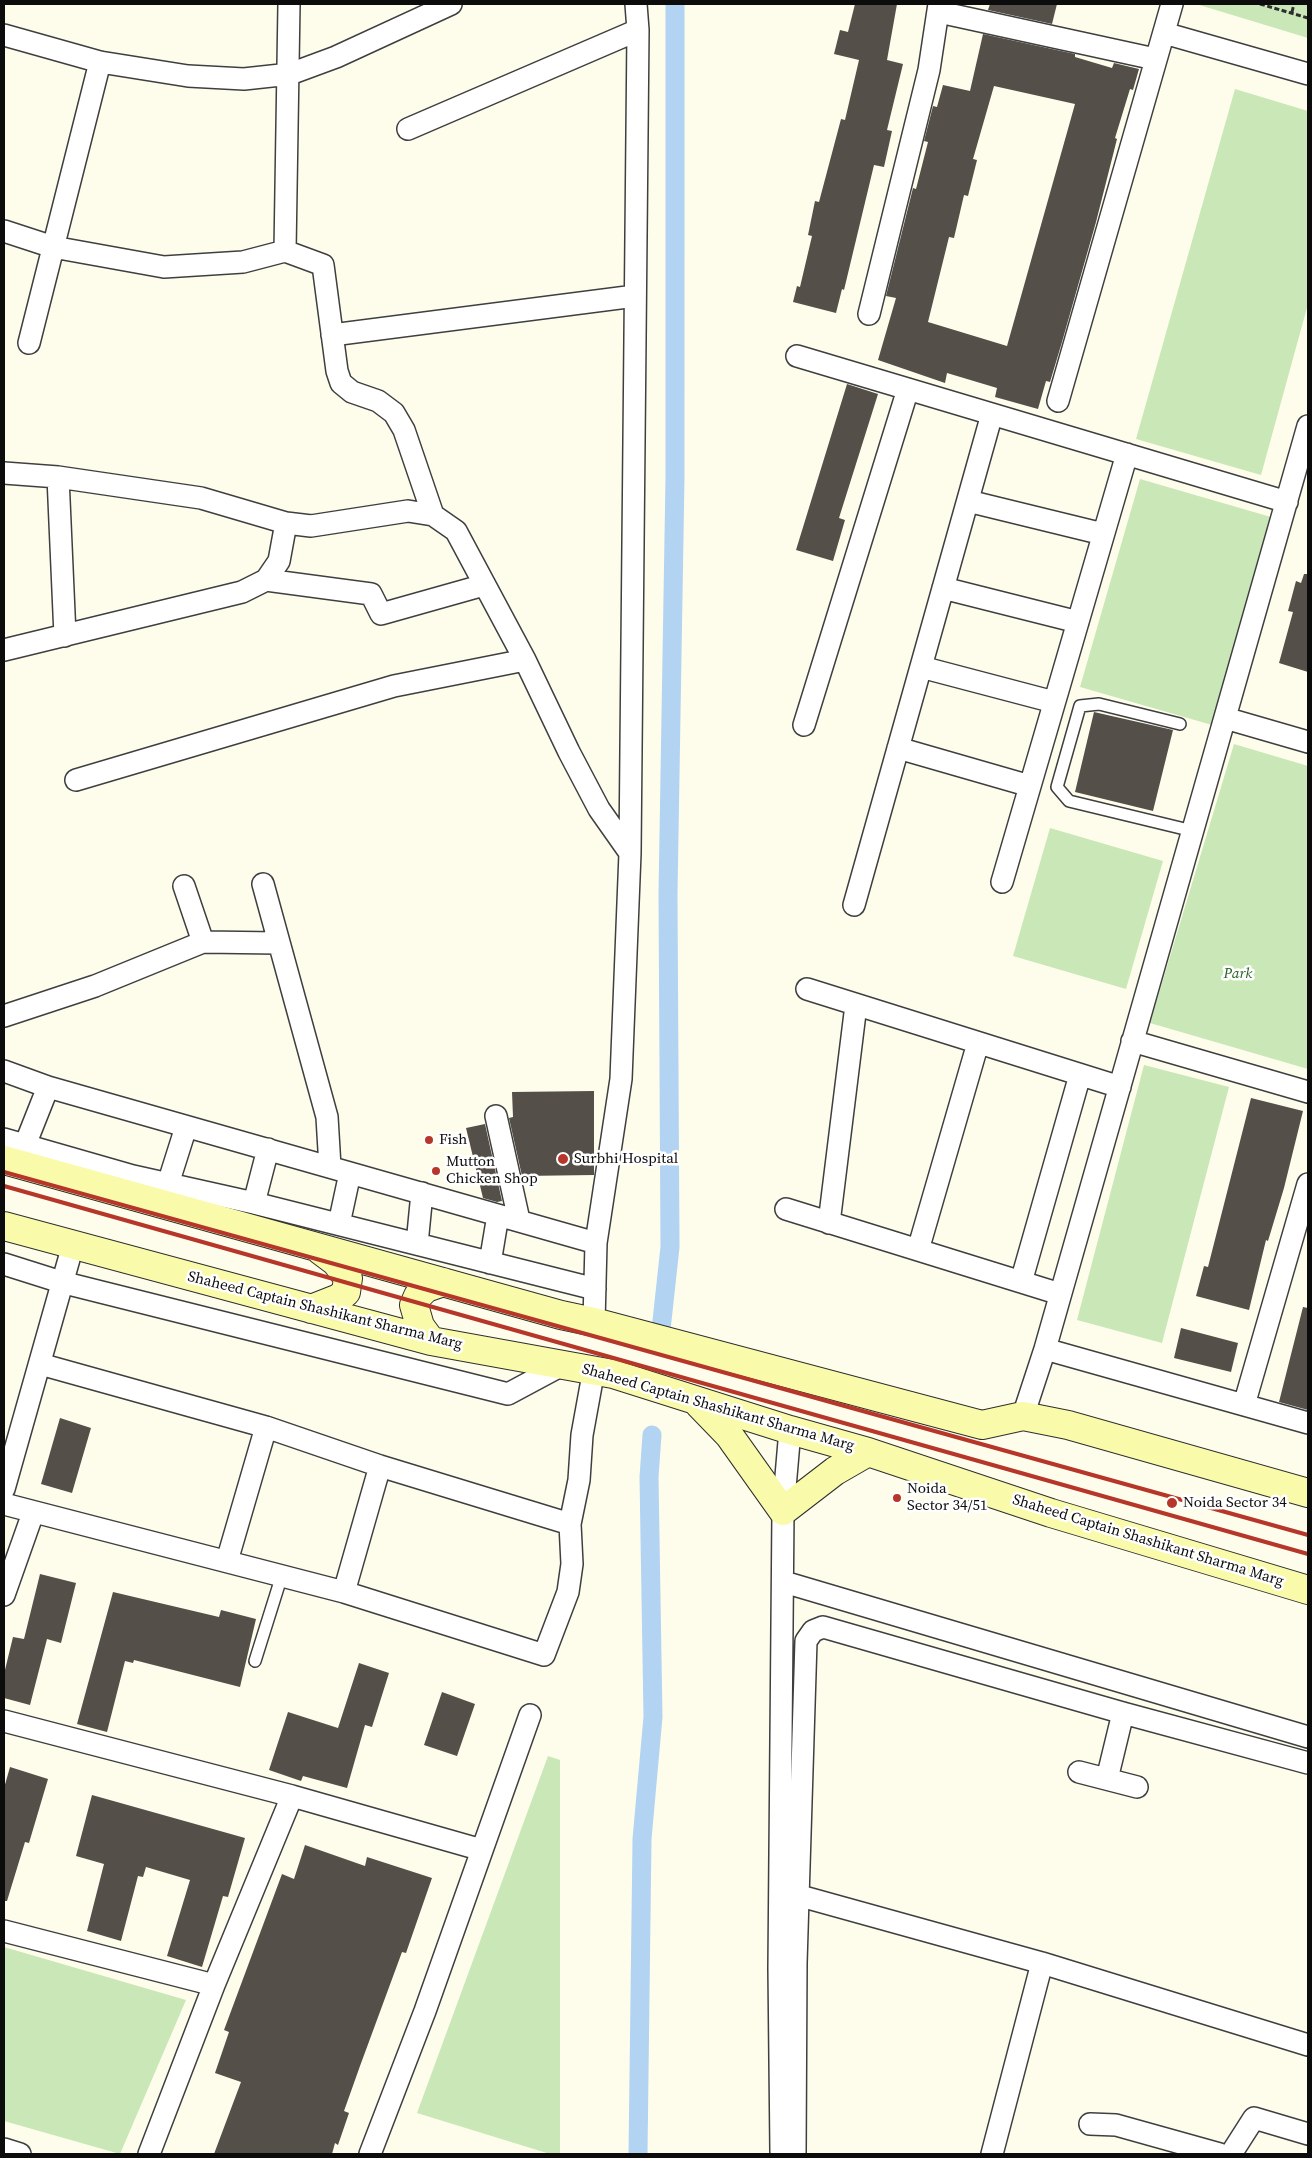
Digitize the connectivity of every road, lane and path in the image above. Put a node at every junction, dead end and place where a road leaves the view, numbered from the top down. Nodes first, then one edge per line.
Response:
1 (289, 4) edge
2 (451, 4) edge
3 (636, 4) edge
4 (1172, 4) edge
5 (1260, 4) edge
6 (1294, 4) edge
7 (939, 8) edge
8 (1292, 12) junction
9 (1308, 18) edge
10 (638, 30) junction
11 (1164, 33) junction
12 (4, 35) edge
13 (1155, 59) junction
14 (100, 62) junction
15 (290, 74) junction
16 (1308, 74) edge
17 (408, 129) dead end
18 (4, 231) edge
19 (53, 247) junction
20 (285, 251) junction
21 (635, 296) junction
22 (869, 314) dead end
23 (332, 335) junction
24 (29, 343) dead end
25 (797, 356) dead end
26 (908, 389) junction
27 (1058, 401) dead end
28 (992, 414) junction
29 (1308, 426) edge
30 (1127, 454) junction
31 (4, 473) edge
32 (58, 477) junction
33 (968, 501) junction
34 (1287, 502) junction
35 (433, 516) junction
36 (286, 523) junction
37 (1103, 534) junction
38 (266, 580) junction
39 (484, 585) junction
40 (943, 588) junction
41 (1078, 622) junction
42 (65, 636) junction
43 (4, 650) edge
44 (525, 660) junction
45 (921, 667) junction
46 (1054, 702) junction
47 (1225, 718) junction
48 (1180, 724) dead end
49 (804, 725) dead end
50 (1308, 742) edge
51 (898, 748) junction
52 (76, 780) dead end
53 (1030, 786) junction
54 (1193, 831) junction
55 (630, 853) junction
56 (1002, 882) dead end
57 (263, 884) dead end
58 (184, 886) dead end
59 (854, 905) dead end
60 (202, 942) junction
61 (278, 943) junction
62 (807, 989) dead end
63 (856, 1005) junction
64 (4, 1016) edge
65 (1132, 1041) junction
66 (978, 1043) junction
67 (4, 1071) edge
68 (1080, 1075) junction
69 (48, 1087) junction
70 (1120, 1087) junction
71 (1308, 1092) edge
72 (496, 1116) dead end
73 (186, 1127) junction
74 (4, 1139) edge
75 (268, 1149) junction
76 (14, 1153) edge
77 (330, 1167) junction
78 (350, 1172) junction
79 (168, 1184) junction
80 (1308, 1184) edge
81 (422, 1193) junction
82 (254, 1203) junction
83 (786, 1209) dead end
84 (498, 1215) junction
85 (519, 1220) junction
86 (830, 1223) junction
87 (339, 1224) junction
88 (4, 1226) edge
89 (596, 1243) junction
90 (417, 1244) junction
91 (74, 1245) junction
92 (317, 1248) junction
93 (918, 1250) junction
94 (490, 1263) junction
95 (4, 1264) edge
96 (61, 1282) junction
97 (443, 1282) junction
98 (1021, 1282) junction
99 (595, 1289) junction
100 (1060, 1294) junction
101 (311, 1309) junction
102 (594, 1322) junction
103 (432, 1341) junction
104 (1044, 1349) junction
105 (40, 1364) junction
106 (564, 1364) junction
107 (603, 1372) junction
108 (688, 1398) junction
109 (1244, 1405) junction
110 (1023, 1416) junction
111 (1308, 1423) edge
112 (266, 1427) junction
113 (790, 1430) junction
114 (868, 1452) junction
115 (380, 1466) junction
116 (4, 1489) edge
117 (1308, 1493) edge
118 (4, 1504) edge
119 (783, 1511) junction
120 (33, 1513) junction
121 (570, 1524) junction
122 (227, 1561) junction
123 (282, 1575) junction
124 (784, 1582) junction
125 (1308, 1590) edge
126 (344, 1592) junction
127 (4, 1595) edge
128 (255, 1661) dead end
129 (1122, 1713) junction
130 (530, 1715) dead end
131 (4, 1721) edge
132 (1308, 1736) edge
133 (1308, 1763) edge
134 (1079, 1772) dead end
135 (1107, 1779) junction
136 (1136, 1787) dead end
137 (292, 1796) junction
138 (482, 1850) junction
139 (789, 1892) junction
140 (4, 1931) edge
141 (1042, 1963) junction
142 (214, 1985) junction
143 (1308, 2045) edge
144 (1090, 2124) dead end
145 (1308, 2134) edge
146 (4, 2150) edge
147 (20, 2154) edge
148 (149, 2154) edge
149 (370, 2154) edge
150 (781, 2154) edge
151 (795, 2154) edge
152 (992, 2154) edge
153 (1220, 2154) edge
154 (1231, 2154) edge

1 - 15 street
2 - 15 street
3 - 10 street
4 - 11 street
5 - 8 path
6 - 8 path
7 - 13 street
7 - 22 street
8 - 9 path
10 - 17 street
10 - 21 street
11 - 13 street
11 - 16 street
12 - 14 street
13 - 27 street
14 - 15 street
14 - 19 street
15 - 20 street
18 - 19 street
19 - 20 street
19 - 24 street
20 - 23 street
21 - 23 street
21 - 55 street
23 - 35 street
25 - 26 street
26 - 28 street
26 - 49 street
28 - 30 street
28 - 33 street
29 - 34 street
30 - 34 street
30 - 37 street
31 - 32 street
32 - 36 street
32 - 42 street
33 - 37 street
33 - 40 street
34 - 47 street
35 - 36 street
35 - 39 street
36 - 38 street
37 - 41 street
38 - 39 street
38 - 42 street
39 - 44 street
40 - 41 street
40 - 45 street
41 - 46 street
42 - 43 street
44 - 52 street
44 - 55 street
45 - 46 street
45 - 51 street
46 - 53 street
47 - 50 street
47 - 54 street
48 - 54 lane
51 - 53 street
51 - 59 street
53 - 56 street
54 - 65 street
55 - 89 street
57 - 61 street
58 - 60 street
60 - 61 street
60 - 64 street
61 - 77 street
62 - 63 street
63 - 66 street
63 - 86 street
65 - 70 street
65 - 71 street
66 - 68 street
66 - 93 street
67 - 69 street
68 - 70 street
68 - 98 street
69 - 73 street
69 - 76 street
70 - 100 street
72 - 85 street
73 - 75 street
73 - 79 street
74 - 76 street
75 - 77 street
75 - 82 street
76 - 79 street
76 - 92 main road
77 - 78 street
78 - 81 street
78 - 87 street
79 - 82 street
80 - 109 street
81 - 84 street
81 - 90 street
82 - 87 street
83 - 86 street
84 - 85 street
84 - 94 street
85 - 89 street
86 - 93 street
87 - 90 street
88 - 91 main road, Shaheed Captain Shashikant Sharma Marg
89 - 99 street
90 - 94 street
91 - 96 street
91 - 101 main road, Shaheed Captain Shashikant Sharma Marg
92 - 97 main road
92 - 101 main road
93 - 98 street
94 - 99 street
95 - 96 street
96 - 105 street
96 - 106 street
97 - 102 main road
97 - 103 main road
98 - 100 street
99 - 102 street
100 - 104 street
101 - 103 main road, Shaheed Captain Shashikant Sharma Marg
102 - 110 main road
103 - 106 main road, Shaheed Captain Shashikant Sharma Marg
104 - 109 street
104 - 110 street
105 - 112 street
105 - 116 street
106 - 107 main road, Shaheed Captain Shashikant Sharma Marg
107 - 108 main road, Shaheed Captain Shashikant Sharma Marg
107 - 121 street
108 - 113 main road, Shaheed Captain Shashikant Sharma Marg
108 - 119 main road
109 - 111 street
110 - 117 main road
112 - 115 street
112 - 122 street
113 - 114 main road, Shaheed Captain Shashikant Sharma Marg
113 - 119 street
114 - 119 main road
114 - 125 main road, Shaheed Captain Shashikant Sharma Marg
115 - 121 street
115 - 126 street
118 - 120 street
119 - 124 street
120 - 122 street
120 - 127 street
121 - 126 street
122 - 123 street
123 - 126 street
123 - 128 lane
124 - 132 street
124 - 139 street
129 - 133 street
129 - 135 street
129 - 139 street
130 - 138 street
131 - 137 street
134 - 135 street
135 - 136 street
137 - 138 street
137 - 142 street
138 - 149 street
139 - 141 street
139 - 150 street
139 - 151 street
140 - 142 street
141 - 143 street
141 - 152 street
142 - 148 street
144 - 153 street
145 - 154 street
146 - 147 street

